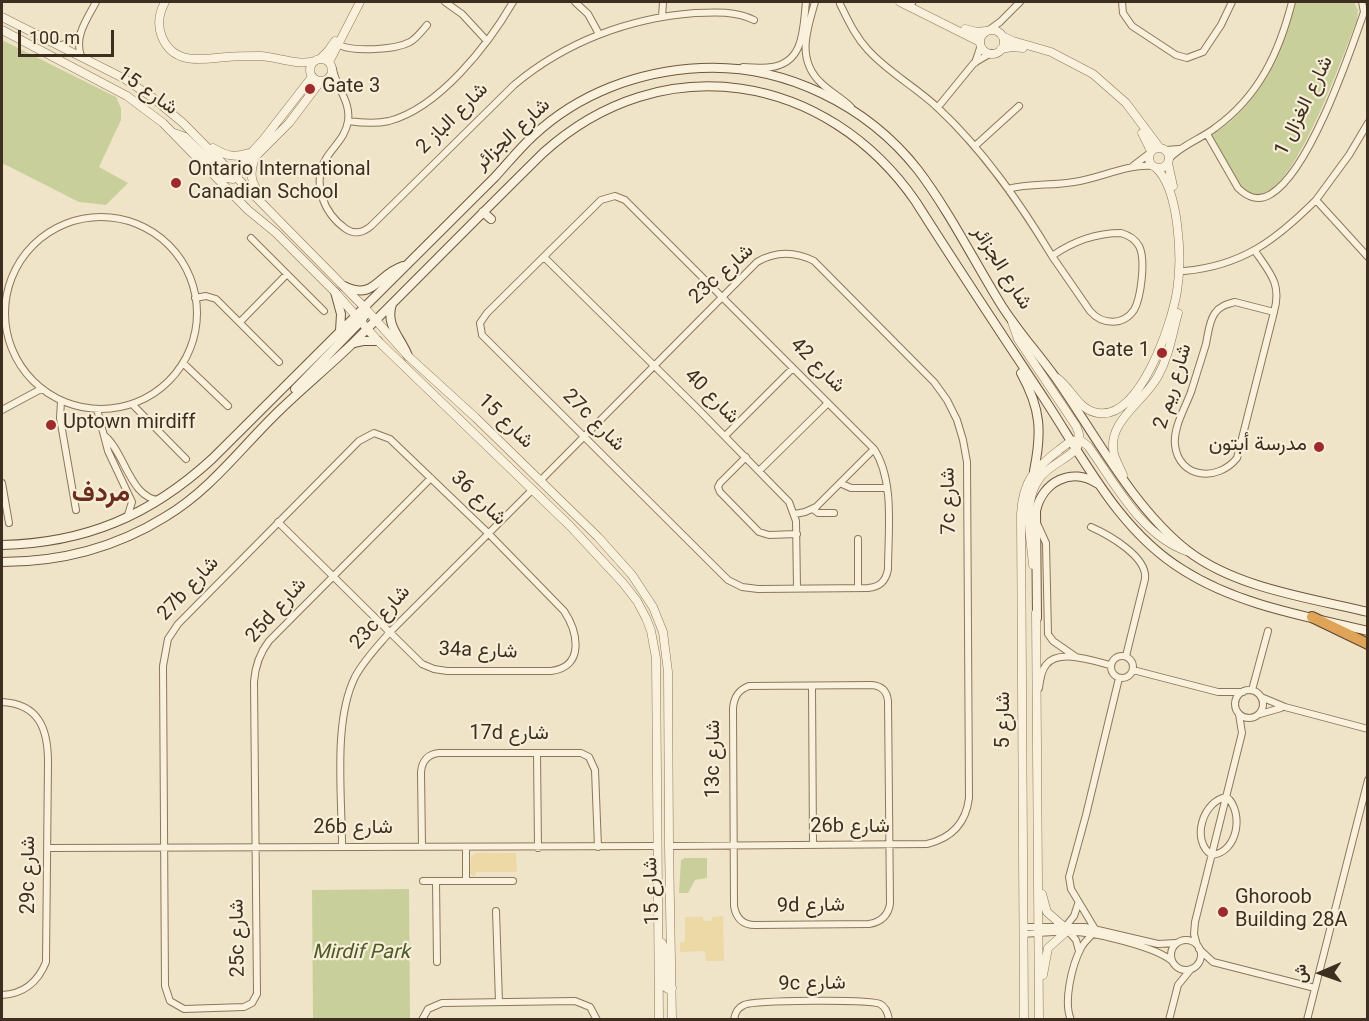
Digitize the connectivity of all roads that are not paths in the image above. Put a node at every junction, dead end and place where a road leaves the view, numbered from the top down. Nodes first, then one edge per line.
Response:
1 (96, 2) edge
2 (165, 2) edge
3 (354, 2) edge
4 (360, 2) edge
5 (445, 2) edge
6 (513, 2) edge
7 (575, 2) edge
8 (663, 2) edge
9 (806, 2) edge
10 (815, 2) edge
11 (900, 2) edge
12 (911, 2) edge
13 (1020, 2) edge
14 (1122, 2) edge
15 (1232, 2) edge
16 (1292, 2) edge
17 (1362, 2) edge
18 (840, 4) dead end
19 (2, 17) edge
20 (662, 17) junction
21 (754, 20) dead end
22 (1003, 20) junction
23 (427, 25) dead end
24 (2, 30) edge
25 (988, 31) junction
26 (80, 34) junction
27 (599, 34) junction
28 (1001, 35) junction
29 (487, 41) junction
30 (981, 43) junction
31 (59, 45) junction
32 (339, 45) junction
33 (1001, 49) junction
34 (70, 51) junction
35 (991, 53) junction
36 (81, 56) junction
37 (317, 60) junction
38 (64, 62) junction
39 (300, 63) junction
40 (974, 63) junction
41 (331, 66) junction
42 (738, 68) junction
43 (317, 78) junction
44 (338, 84) junction
45 (299, 94) junction
46 (306, 102) junction
47 (1019, 106) dead end
48 (938, 107) junction
49 (855, 112) junction
50 (348, 121) junction
51 (1368, 123) edge
52 (173, 133) junction
53 (1207, 135) junction
54 (1359, 139) junction
55 (202, 140) junction
56 (1368, 142) edge
57 (975, 146) junction
58 (1163, 149) junction
59 (1180, 149) junction
60 (1150, 152) junction
61 (254, 156) junction
62 (1169, 161) junction
63 (1132, 166) junction
64 (1154, 167) junction
65 (233, 176) junction
66 (1008, 189) junction
67 (230, 191) junction
68 (625, 200) joint
69 (1316, 200) junction
70 (264, 204) junction
71 (483, 212) junction
72 (491, 219) dead end
73 (251, 238) dead end
74 (1255, 251) junction
75 (1052, 256) junction
76 (1368, 256) edge
77 (544, 258) junction
78 (814, 261) joint
79 (406, 265) junction
80 (1184, 271) junction
81 (287, 274) junction
82 (344, 286) junction
83 (335, 292) junction
84 (722, 297) junction
85 (195, 298) junction
86 (393, 302) junction
87 (365, 308) junction
88 (324, 311) dead end
89 (1274, 312) junction
90 (375, 319) junction
91 (1011, 320) junction
92 (240, 322) junction
93 (361, 322) junction
94 (340, 331) junction
95 (378, 341) junction
96 (1161, 342) junction
97 (351, 345) junction
98 (1009, 345) junction
99 (1171, 345) junction
100 (408, 356) junction
101 (279, 362) dead end
102 (183, 363) junction
103 (654, 365) junction
104 (793, 368) junction
105 (1053, 375) junction
106 (41, 389) junction
107 (61, 401) junction
108 (828, 403) junction
109 (132, 404) junction
110 (228, 406) dead end
111 (2, 410) edge
112 (97, 410) junction
113 (279, 411) junction
114 (105, 436) junction
115 (725, 436) junction
116 (584, 437) junction
117 (359, 441) joint
118 (1076, 443) junction
119 (874, 449) junction
120 (746, 457) junction
121 (186, 459) dead end
122 (759, 470) junction
123 (1034, 471) junction
124 (431, 478) junction
125 (1124, 480) junction
126 (540, 481) junction
127 (2, 483) edge
128 (840, 483) junction
129 (1101, 486) junction
130 (887, 488) junction
131 (532, 490) junction
132 (160, 500) junction
133 (813, 509) junction
134 (76, 510) dead end
135 (834, 513) dead end
136 (795, 514) junction
137 (127, 519) junction
138 (1036, 521) junction
139 (278, 522) junction
140 (9, 523) dead end
141 (570, 526) junction
142 (1090, 527) dead end
143 (488, 533) junction
144 (797, 534) junction
145 (598, 537) junction
146 (858, 539) dead end
147 (2, 545) edge
148 (1190, 552) junction
149 (2, 562) edge
150 (332, 577) junction
151 (797, 588) junction
152 (858, 588) junction
153 (868, 588) joint
154 (564, 611) joint
155 (1368, 612) edge
156 (1312, 617) junction
157 (1037, 618) junction
158 (1268, 631) dead end
159 (1368, 631) edge
160 (389, 633) junction
161 (1368, 644) edge
162 (1126, 656) junction
163 (1076, 657) junction
164 (1110, 665) junction
165 (1133, 670) junction
166 (1119, 678) junction
167 (812, 686) junction
168 (1252, 690) junction
169 (1218, 692) junction
170 (1243, 692) junction
171 (1037, 693) junction
172 (1261, 697) junction
173 (2, 702) edge
174 (1235, 703) junction
175 (1285, 707) junction
176 (1239, 714) junction
177 (1257, 715) junction
178 (657, 725) junction
179 (1368, 729) edge
180 (1242, 733) junction
181 (537, 753) junction
182 (669, 759) junction
183 (1368, 780) edge
184 (1227, 797) junction
185 (969, 798) joint
186 (733, 845) junction
187 (813, 845) junction
188 (889, 845) junction
189 (342, 846) junction
190 (657, 846) junction
191 (669, 846) junction
192 (164, 847) junction
193 (255, 847) junction
194 (422, 847) junction
195 (466, 847) junction
196 (598, 847) junction
197 (48, 848) junction
198 (538, 848) junction
199 (1212, 855) junction
200 (1039, 872) junction
201 (423, 881) dead end
202 (436, 881) junction
203 (466, 881) junction
204 (513, 881) dead end
205 (1078, 903) junction
206 (496, 911) dead end
207 (1195, 922) junction
208 (1066, 929) junction
209 (1039, 930) junction
210 (1024, 931) junction
211 (1094, 932) junction
212 (659, 940) junction
213 (1178, 942) junction
214 (1198, 947) junction
215 (1079, 952) junction
216 (437, 962) dead end
217 (1213, 962) junction
218 (1174, 963) junction
219 (1193, 968) junction
220 (1039, 981) junction
221 (1178, 985) junction
222 (672, 988) junction
223 (1315, 988) junction
224 (2, 994) edge
225 (499, 1002) junction
226 (422, 1020) edge
227 (597, 1020) edge
228 (659, 1020) edge
229 (672, 1020) edge
230 (734, 1020) edge
231 (889, 1020) edge
232 (1024, 1020) edge
233 (1039, 1020) edge
234 (1071, 1020) edge
235 (1169, 1020) edge
236 (1307, 1020) edge

1 - 26 street
2 - 39 street
3 - 37 street
4 - 32 street
5 - 29 street
6 - 29 street
7 - 27 street
8 - 20 street
9 - 42 street
10 - 49 street
11 - 30 street
12 - 25 street
13 - 22 street
14 - 15 street
16 - 53 street
17 - 53 street, شارع الغزال 1
18 - 48 street
19 - 31 street, شارع 15
20 - 21 street, شارع الباز 2
20 - 27 street, شارع الباز 2
22 - 25 street
22 - 28 street
23 - 32 street
24 - 38 street, شارع 15
25 - 28 street
25 - 30 street
26 - 31 street
26 - 36 street
27 - 50 street, شارع الباز 2
28 - 33 street
28 - 58 street
29 - 50 street
30 - 35 street
30 - 40 street
31 - 34 street, شارع 15
32 - 41 street
33 - 35 street
33 - 60 street
34 - 36 street, شارع 15
34 - 38 street
35 - 40 street
36 - 55 street, شارع 15
37 - 39 street
37 - 41 street
37 - 43 street
38 - 52 street, شارع 15
39 - 43 street
40 - 48 street
41 - 43 street
41 - 44 street
42 - 49 main road, شارع الجزائر
42 - 79 main road, شارع الجزائر
43 - 44 street
43 - 45 street
43 - 46 street
44 - 50 street
45 - 46 street
45 - 61 street
46 - 61 street
47 - 57 street
48 - 57 street
49 - 91 main road, شارع الجزائر
51 - 54 street
52 - 65 street
52 - 67 street, شارع 15
53 - 59 street
54 - 56 street
54 - 69 street
55 - 61 street
55 - 65 street, شارع 15
57 - 66 street
58 - 59 street
58 - 60 street
58 - 62 street
59 - 62 street
60 - 63 street
60 - 64 street
61 - 65 street
61 - 70 street
62 - 64 street
62 - 80 street
63 - 64 street
63 - 66 street
64 - 96 street
65 - 67 street
65 - 70 street, شارع 15
66 - 75 street
67 - 83 street, شارع 15
68 - 77 street, 27c شارع
68 - 84 street, شارع 42
69 - 74 street
69 - 76 street
70 - 82 street, شارع 15
71 - 72 main road
71 - 86 main road, شارع الجزائر
71 - 98 main road, شارع الجزائر
73 - 81 street
74 - 80 street
74 - 89 street, شارع ريم 2
75 - 75 street
77 - 103 street, شارع 40
77 - 116 street, 27c شارع
78 - 84 street, 23c شارع
78 - 185 street, 7c شارع
79 - 82 main road
79 - 87 main road, شارع الجزائر
80 - 99 street
81 - 88 street
81 - 92 street
82 - 87 street, شارع 15
83 - 93 street, شارع 15
83 - 94 main road
84 - 103 street, 23c شارع
84 - 104 street, شارع 42
85 - 92 street
85 - 102 street
85 - 106 street
86 - 90 main road, شارع الجزائر
86 - 100 main road
87 - 90 street, شارع 15
87 - 93 main road, شارع الجزائر
89 - 89 street, شارع ريم 2
90 - 93 main road, شارع الجزائر
90 - 100 street, شارع 15
91 - 105 main road, شارع الجزائر
91 - 118 street
92 - 101 street
93 - 94 main road, شارع الجزائر
93 - 95 street, شارع 15
93 - 97 main road, شارع الجزائر
93 - 113 main road
94 - 132 main road, شارع الجزائر
95 - 97 main road
95 - 131 street, شارع 15
96 - 99 street
96 - 105 street
97 - 113 main road, شارع الجزائر
98 - 118 main road, شارع الجزائر
98 - 123 main road
99 - 125 street
100 - 126 street, شارع 15
102 - 109 street
102 - 110 street
103 - 115 street, شارع 40
103 - 116 street, 23c شارع
104 - 108 street, شارع 42
104 - 115 street
105 - 125 main road, شارع الجزائر
106 - 107 street
106 - 111 street
107 - 112 street
107 - 134 street
108 - 119 street, شارع 42
108 - 122 street
109 - 112 street
109 - 121 street
112 - 114 street
113 - 149 main road, شارع الجزائر
114 - 132 street
114 - 137 street
115 - 120 street, شارع 40
116 - 126 street, 23c شارع
116 - 151 street, 27c شارع
117 - 124 street, شارع 36
117 - 139 street, 27b شارع
118 - 123 street, شارع 5
118 - 129 main road, شارع الجزائر
118 - 148 street
118 - 157 street, شارع 5
119 - 128 street
119 - 130 street, شارع 42
120 - 122 street, شارع 40
120 - 144 street
122 - 136 street, شارع 40
123 - 210 street, شارع 5
124 - 143 street, شارع 36
124 - 150 street, 25d شارع
125 - 148 main road, شارع الجزائر
126 - 145 street, شارع 15
127 - 140 street
128 - 130 street
128 - 133 street
129 - 138 main road
129 - 156 main road, شارع الجزائر
130 - 153 street, شارع 42
131 - 141 street, شارع 15
131 - 143 street, 23c شارع
132 - 137 main road, شارع الجزائر
133 - 135 street
133 - 136 street
136 - 144 street
137 - 147 main road, شارع الجزائر
138 - 157 main road
138 - 163 street
139 - 150 street, 34a شارع
139 - 192 street, 27b شارع
141 - 145 street
141 - 178 street, شارع 15
142 - 162 street
143 - 154 street, شارع 36
143 - 160 street, 23c شارع
144 - 151 street
145 - 182 street, شارع 15
146 - 152 street
148 - 155 main road, شارع الجزائر
150 - 160 street, 34a شارع
150 - 193 street, 25d شارع
151 - 152 street, 27c شارع
152 - 153 street, 27c شارع
154 - 160 street, 34a شارع
156 - 159 main road, شارع الجزائر
156 - 161 highway
157 - 171 street, شارع 5
158 - 168 street
160 - 189 street, 23c شارع
162 - 164 street
162 - 165 street
163 - 164 street
163 - 171 street
164 - 166 street
165 - 166 street
165 - 169 street
166 - 205 street
167 - 186 street, 13c شارع
167 - 187 street
167 - 188 street
168 - 170 street
168 - 172 street
169 - 170 street
169 - 174 street
170 - 174 street
171 - 200 street, شارع 5
172 - 175 street
172 - 177 street
173 - 197 street, 29c شارع
174 - 176 street
175 - 177 street
175 - 179 street
176 - 177 street
176 - 180 street
177 - 180 street
178 - 182 street
178 - 190 street, شارع 15
180 - 184 street
181 - 194 street, 17d شارع
181 - 196 street, 17d شارع
181 - 198 street
182 - 191 street, شارع 15
183 - 223 street
184 - 199 street
184 - 199 street
184 - 199 street
185 - 188 street, 26b شارع
186 - 187 street, 26b شارع
186 - 188 street, 9d شارع
186 - 191 street, 26b شارع
187 - 188 street, 26b شارع
189 - 193 street, 26b شارع
189 - 194 street, 26b شارع
190 - 196 street, 26b شارع
190 - 212 street, شارع 15
191 - 222 street, شارع 15
192 - 193 street, 26b شارع
192 - 193 street, 25c شارع
192 - 197 street, 26b شارع
194 - 195 street, 26b شارع
195 - 198 street, 26b شارع
195 - 203 street
196 - 198 street, 26b شارع
197 - 224 street, 29c شارع
199 - 207 street
200 - 208 street
200 - 209 street, شارع 5
201 - 202 street
202 - 203 street
202 - 216 street
203 - 204 street
205 - 208 street
205 - 211 street
206 - 225 street
207 - 213 street
207 - 214 street
208 - 209 street
208 - 211 street
208 - 215 street
208 - 220 street
209 - 210 street
209 - 220 street, شارع 5
210 - 232 street, شارع 5
211 - 213 street
211 - 215 street
211 - 218 street
212 - 222 street
212 - 228 street, شارع 15
213 - 214 street
213 - 218 street
214 - 217 street
214 - 219 street
215 - 234 street
217 - 219 street
217 - 223 street
218 - 219 street
218 - 221 street
219 - 221 street
220 - 233 street, شارع 5
221 - 235 street
222 - 229 street, شارع 15
223 - 236 street
225 - 226 street
225 - 227 street
230 - 231 street, 9c شارع

